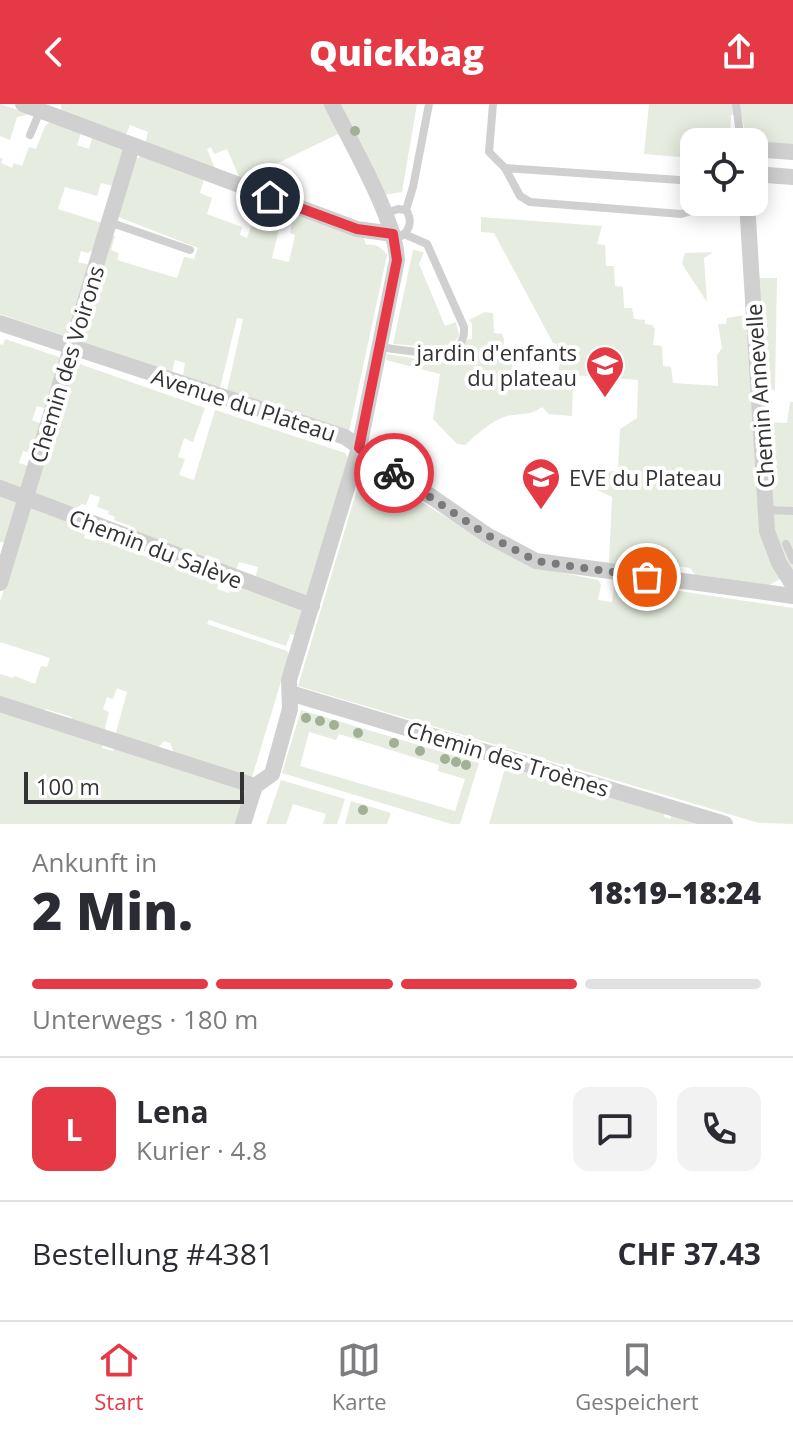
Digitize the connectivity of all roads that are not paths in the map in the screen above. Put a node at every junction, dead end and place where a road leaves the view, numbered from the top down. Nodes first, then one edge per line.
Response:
1 (23, 104) edge
2 (332, 104) edge
3 (429, 104) edge
4 (493, 104) edge
5 (736, 104) edge
6 (49, 110) edge
7 (739, 128) edge
8 (30, 135) dead end
9 (132, 146) junction
10 (768, 150) edge
11 (793, 152) edge
12 (505, 168) junction
13 (768, 175) edge
14 (793, 177) edge
15 (680, 180) edge
16 (406, 210) junction
17 (384, 214) junction
18 (680, 214) edge
19 (748, 216) edge
20 (108, 222) junction
21 (398, 234) junction
22 (190, 250) dead end
23 (0, 323) edge
24 (71, 347) junction
25 (379, 347) junction
26 (359, 448) junction
27 (0, 488) edge
28 (25, 498) junction
29 (766, 510) junction
30 (793, 511) edge
31 (786, 544) dead end
32 (793, 560) edge
33 (0, 583) edge
34 (790, 592) edge
35 (312, 606) junction
36 (290, 693) junction
37 (0, 704) edge
38 (255, 786) junction
39 (243, 824) edge
40 (725, 824) edge

1 - 6 street
2 - 17 street
3 - 16 lane
4 - 12 lane
5 - 7 lane
6 - 8 lane
6 - 9 street
9 - 20 street, Chemin des Voirons
9 - 21 street
10 - 11 street
12 - 15 lane
12 - 18 lane
13 - 14 street
16 - 17 lane
16 - 21 lane
17 - 21 street
19 - 29 street, Chemin Annevelle
20 - 22 lane
20 - 24 street, Chemin des Voirons
21 - 25 street
21 - 25 lane
23 - 24 street, Avenue du Plateau
24 - 26 street, Avenue du Plateau
24 - 28 street, Chemin des Voirons
25 - 26 street
26 - 34 street, Avenue du Plateau
26 - 35 street
27 - 28 street, Chemin du Salève
28 - 33 street, Chemin des Voirons
28 - 35 street, Chemin du Salève
29 - 30 lane
29 - 34 street, Chemin Annevelle
31 - 32 lane
35 - 36 street
36 - 38 street
36 - 40 street, Chemin des Troènes
37 - 38 street
38 - 39 street

